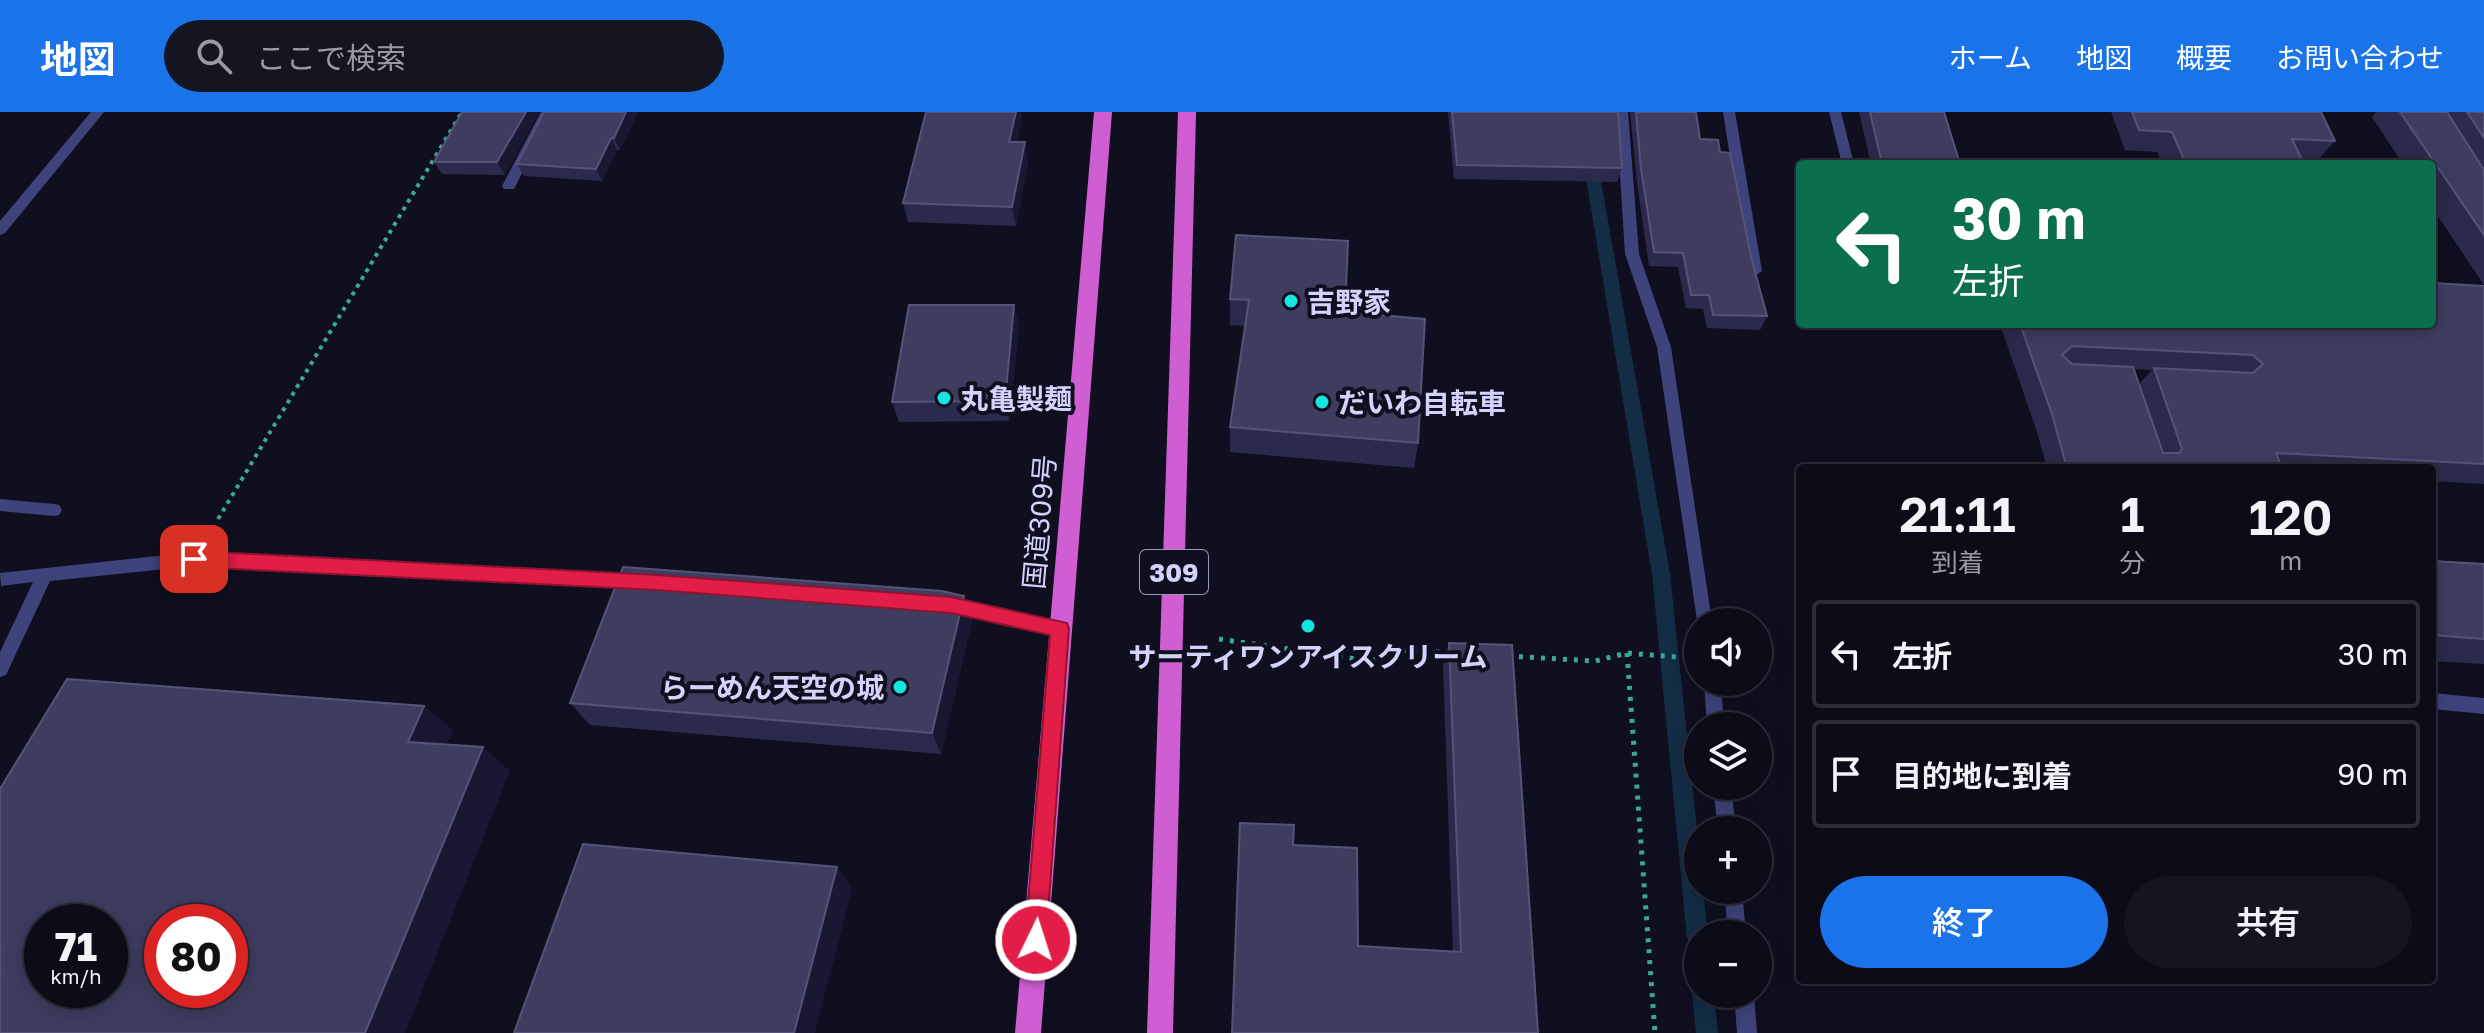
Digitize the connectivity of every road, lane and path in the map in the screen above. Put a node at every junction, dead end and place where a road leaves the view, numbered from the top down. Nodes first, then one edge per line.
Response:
1 (98, 112) edge
2 (462, 112) edge
3 (547, 112) edge
4 (1103, 112) edge
5 (1187, 112) edge
6 (1622, 112) edge
7 (1729, 112) edge
8 (1835, 112) edge
9 (1847, 160) edge
10 (509, 186) dead end
11 (0, 230) edge
12 (1755, 271) edge
13 (0, 505) edge
14 (54, 510) dead end
15 (194, 559) junction
16 (45, 574) junction
17 (1, 579) edge
18 (657, 582) edge
19 (935, 604) edge
20 (1702, 608) edge
21 (1060, 629) junction
22 (1219, 639) dead end
23 (1462, 653) edge
24 (1630, 654) junction
25 (1506, 656) edge
26 (1684, 657) edge
27 (0, 670) edge
28 (2436, 701) edge
29 (2484, 706) edge
30 (1745, 1008) edge
31 (1028, 1033) edge
32 (1160, 1033) edge
33 (1655, 1033) edge
34 (1747, 1033) edge

1 - 11 street
2 - 15 path
3 - 10 street
4 - 21 highway, 国道309号
5 - 32 highway, 309
6 - 20 street
7 - 12 street
8 - 9 street
13 - 14 street
15 - 16 street
15 - 18 street
16 - 17 street
16 - 27 street
19 - 21 street
21 - 31 highway, 国道309号
22 - 23 path
24 - 25 path
24 - 26 path
24 - 33 path
28 - 29 street
30 - 34 street

